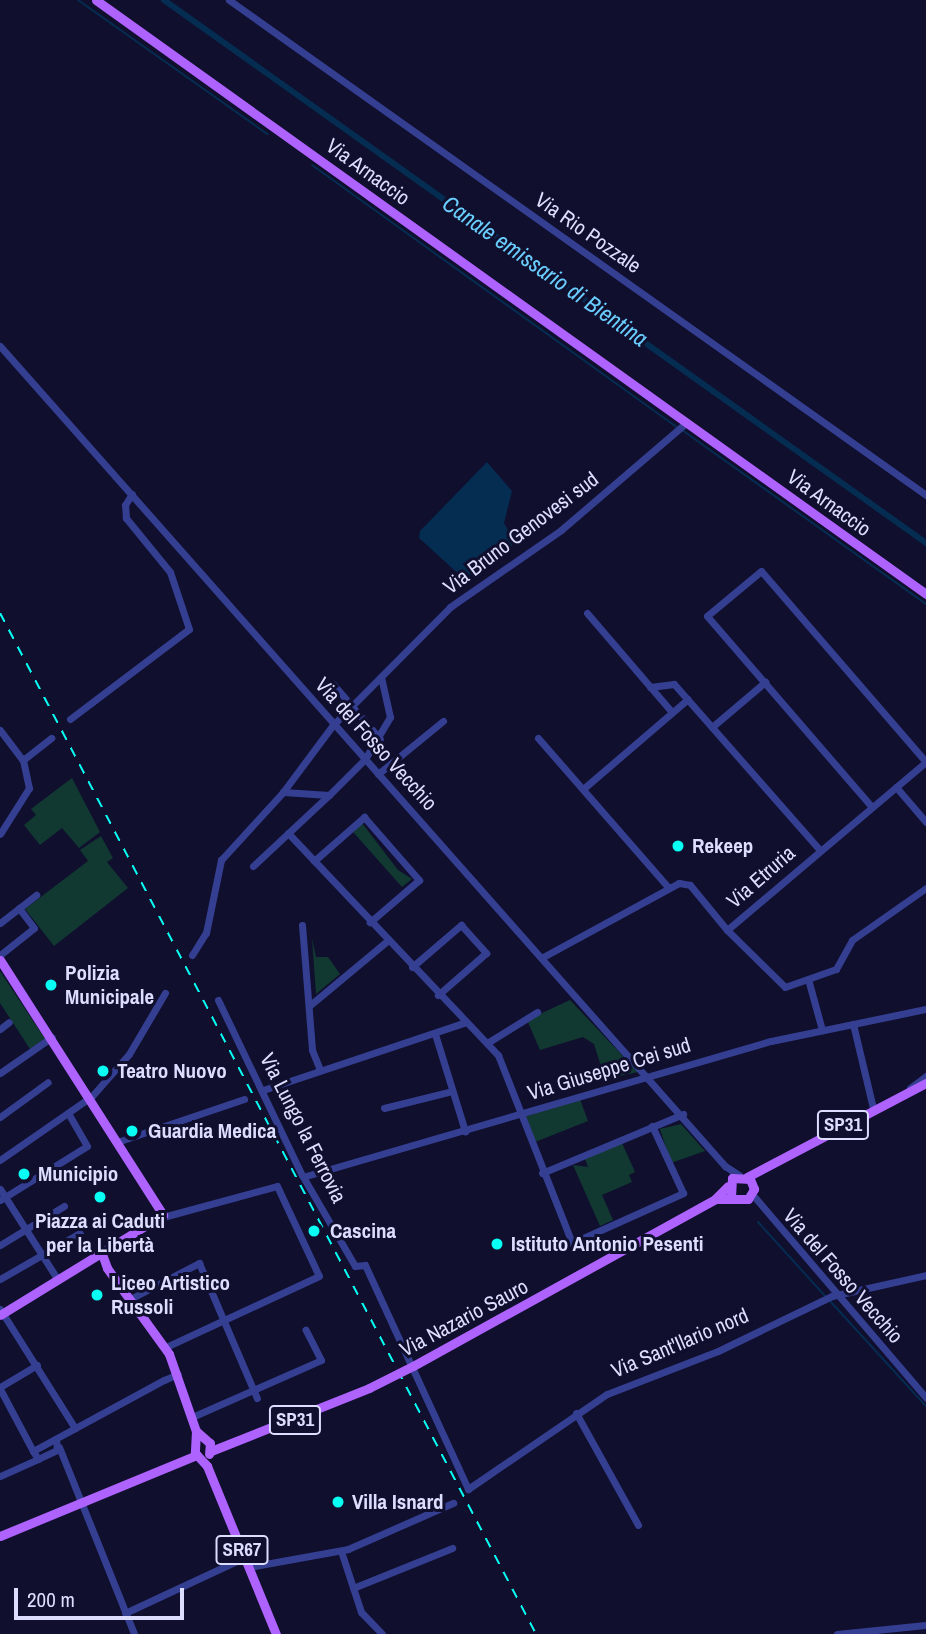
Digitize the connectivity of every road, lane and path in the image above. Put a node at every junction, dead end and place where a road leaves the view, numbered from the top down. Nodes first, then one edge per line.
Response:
1 (96, 0) edge
2 (229, 0) edge
3 (0, 346) edge
4 (683, 427) junction
5 (132, 494) junction
6 (926, 495) edge
7 (926, 594) edge
8 (586, 613) dead end
9 (381, 677) junction
10 (765, 682) junction
11 (333, 684) dead end
12 (650, 687) junction
13 (688, 699) junction
14 (353, 706) junction
15 (672, 712) junction
16 (70, 719) dead end
17 (443, 721) dead end
18 (333, 724) junction
19 (712, 727) junction
20 (0, 731) edge
21 (51, 738) dead end
22 (538, 738) dead end
23 (380, 739) junction
24 (365, 759) junction
25 (23, 760) junction
26 (926, 762) edge
27 (379, 774) junction
28 (896, 787) junction
29 (583, 789) junction
30 (283, 792) junction
31 (329, 794) junction
32 (872, 807) junction
33 (926, 822) edge
34 (288, 833) junction
35 (0, 834) edge
36 (820, 850) junction
37 (314, 861) junction
38 (253, 866) dead end
39 (668, 887) junction
40 (926, 888) edge
41 (36, 895) dead end
42 (19, 908) junction
43 (370, 922) junction
44 (0, 923) edge
45 (302, 925) dead end
46 (727, 930) junction
47 (387, 941) junction
48 (192, 955) dead end
49 (543, 957) junction
50 (0, 958) edge
51 (412, 967) junction
52 (808, 979) junction
53 (165, 993) dead end
54 (438, 995) junction
55 (218, 1000) dead end
56 (309, 1006) junction
57 (926, 1009) edge
58 (537, 1013) dead end
59 (9, 1022) dead end
60 (466, 1022) junction
61 (853, 1024) junction
62 (0, 1029) edge
63 (822, 1030) junction
64 (435, 1034) junction
65 (52, 1037) junction
66 (487, 1043) junction
67 (320, 1070) junction
68 (0, 1073) edge
69 (649, 1076) junction
70 (926, 1076) edge
71 (48, 1082) dead end
72 (926, 1083) edge
73 (910, 1088) junction
74 (263, 1090) junction
75 (452, 1091) junction
76 (92, 1096) junction
77 (244, 1099) dead end
78 (384, 1108) dead end
79 (873, 1108) junction
80 (68, 1113) junction
81 (682, 1114) junction
82 (518, 1115) junction
83 (1, 1116) edge
84 (652, 1126) junction
85 (465, 1130) junction
86 (120, 1141) junction
87 (0, 1160) edge
88 (542, 1173) junction
89 (306, 1176) junction
90 (741, 1187) junction
91 (0, 1189) edge
92 (2, 1198) edge
93 (64, 1206) dead end
94 (163, 1217) junction
95 (26, 1229) junction
96 (80, 1233) dead end
97 (0, 1245) edge
98 (43, 1254) junction
99 (103, 1254) junction
100 (87, 1263) junction
101 (107, 1268) junction
102 (926, 1275) edge
103 (0, 1279) edge
104 (58, 1280) junction
105 (835, 1296) junction
106 (132, 1298) junction
107 (1, 1313) edge
108 (226, 1318) junction
109 (306, 1330) dead end
110 (166, 1347) junction
111 (37, 1365) junction
112 (178, 1374) junction
113 (0, 1388) edge
114 (257, 1394) junction
115 (926, 1398) edge
116 (576, 1413) junction
117 (191, 1418) junction
118 (75, 1428) junction
119 (57, 1443) junction
120 (204, 1448) junction
121 (33, 1451) junction
122 (38, 1460) junction
123 (0, 1476) edge
124 (468, 1489) joint
125 (78, 1503) junction
126 (453, 1503) dead end
127 (638, 1525) dead end
128 (0, 1536) edge
129 (452, 1548) dead end
130 (341, 1551) junction
131 (245, 1557) junction
132 (249, 1567) junction
133 (353, 1588) junction
134 (125, 1614) junction
135 (926, 1625) edge
136 (134, 1634) edge
137 (276, 1634) edge
138 (382, 1634) edge
139 (837, 1634) edge
140 (851, 1634) edge

1 - 4 main road, Via Arnaccio
2 - 6 street, Via Rio Pozzale
3 - 5 street, Via del Fosso Vecchio
4 - 7 main road, Via Arnaccio
4 - 9 street, Via Bruno Genovesi sud
5 - 16 street
5 - 18 street, Via del Fosso Vecchio
8 - 12 street
9 - 14 street, Via Bruno Genovesi sud
9 - 23 street
10 - 19 street
10 - 26 street
10 - 32 street
11 - 14 street
12 - 13 street
12 - 15 street
13 - 15 street
13 - 19 street
14 - 18 street, Via Bruno Genovesi sud
14 - 23 street
15 - 29 street
17 - 27 street
18 - 24 street, Via del Fosso Vecchio
18 - 30 street
19 - 36 street
20 - 25 street
21 - 25 street
22 - 29 street
23 - 24 street
24 - 27 street, Via del Fosso Vecchio
24 - 31 street
25 - 35 street
26 - 28 street, Via Etruria
27 - 49 street, Via del Fosso Vecchio
28 - 32 street, Via Etruria
28 - 33 street
29 - 39 street
30 - 31 street
30 - 48 street
31 - 34 street
32 - 36 street, Via Etruria
34 - 37 street
34 - 38 street
36 - 46 street, Via Etruria
37 - 43 street
37 - 43 street
39 - 46 street, Via Etruria
39 - 49 street
40 - 52 street
41 - 42 street
42 - 44 street
42 - 50 street
43 - 47 street
45 - 56 street
46 - 52 street
47 - 51 street
47 - 56 street
49 - 69 street, Via del Fosso Vecchio
50 - 65 main road
51 - 54 street
51 - 54 street
52 - 63 street
53 - 76 street
54 - 60 street
55 - 74 street, Via Lungo la Ferrovia
56 - 67 street
57 - 61 street, Via Giuseppe Cei sud
58 - 66 street
59 - 62 street
60 - 64 street
60 - 66 street
61 - 63 street, Via Giuseppe Cei sud
61 - 79 street
63 - 69 street, Via Giuseppe Cei sud
64 - 67 street
64 - 75 street
65 - 68 street
65 - 76 main road
66 - 82 street
67 - 74 street
69 - 81 street, Via del Fosso Vecchio
69 - 82 street, Via Giuseppe Cei sud
70 - 73 street, Via Nazario Sauro
71 - 83 street
72 - 73 main road, Via Nazario Sauro / SP31
73 - 79 main road, Via Nazario Sauro / SP31
74 - 89 street, Via Lungo la Ferrovia
75 - 78 street
75 - 85 street
76 - 80 street
76 - 86 main road
77 - 86 street
79 - 90 main road, Via Nazario Sauro / SP31
80 - 87 street
80 - 92 street
81 - 84 street
81 - 90 street, Via del Fosso Vecchio
82 - 85 street, Via Giuseppe Cei sud
82 - 88 street
84 - 88 street
84 - 88 street
85 - 89 street, Via Giuseppe Cei sud
86 - 94 main road
89 - 124 street, Via Lungo la Ferrovia
90 - 105 street, Via del Fosso Vecchio
90 - 120 main road, Via Nazario Sauro / SP31, bridge
91 - 92 street
92 - 95 street
93 - 95 street
94 - 99 main road
94 - 108 street
95 - 97 street
95 - 98 street
96 - 98 street
98 - 103 street
98 - 104 street
99 - 100 main road
99 - 101 main road
100 - 101 main road
100 - 104 main road
101 - 106 main road
102 - 105 street, Via Sant'Ilario nord
104 - 107 main road
105 - 115 street, Via del Fosso Vecchio
105 - 116 street, Via Sant'Ilario nord
106 - 108 street
106 - 110 main road
107 - 111 street
108 - 110 street
108 - 114 street
109 - 114 street
110 - 112 main road
111 - 113 street
111 - 118 street
112 - 117 main road
112 - 118 street
113 - 121 street
114 - 117 street
116 - 124 street, Via Sant'Ilario nord
116 - 127 street
117 - 120 main road
118 - 119 street
119 - 121 street
119 - 122 street
119 - 125 street
120 - 125 main road, Via Nazario Sauro / SP31
120 - 131 main road, SR67
121 - 122 street
122 - 123 street
125 - 128 main road, Via Nazario Sauro / SP31
125 - 134 street
126 - 130 street
129 - 133 street
130 - 132 street
130 - 133 street
131 - 132 main road, SR67
131 - 134 street
132 - 137 main road, SR67
133 - 138 street
134 - 136 street
135 - 140 street
139 - 140 street

